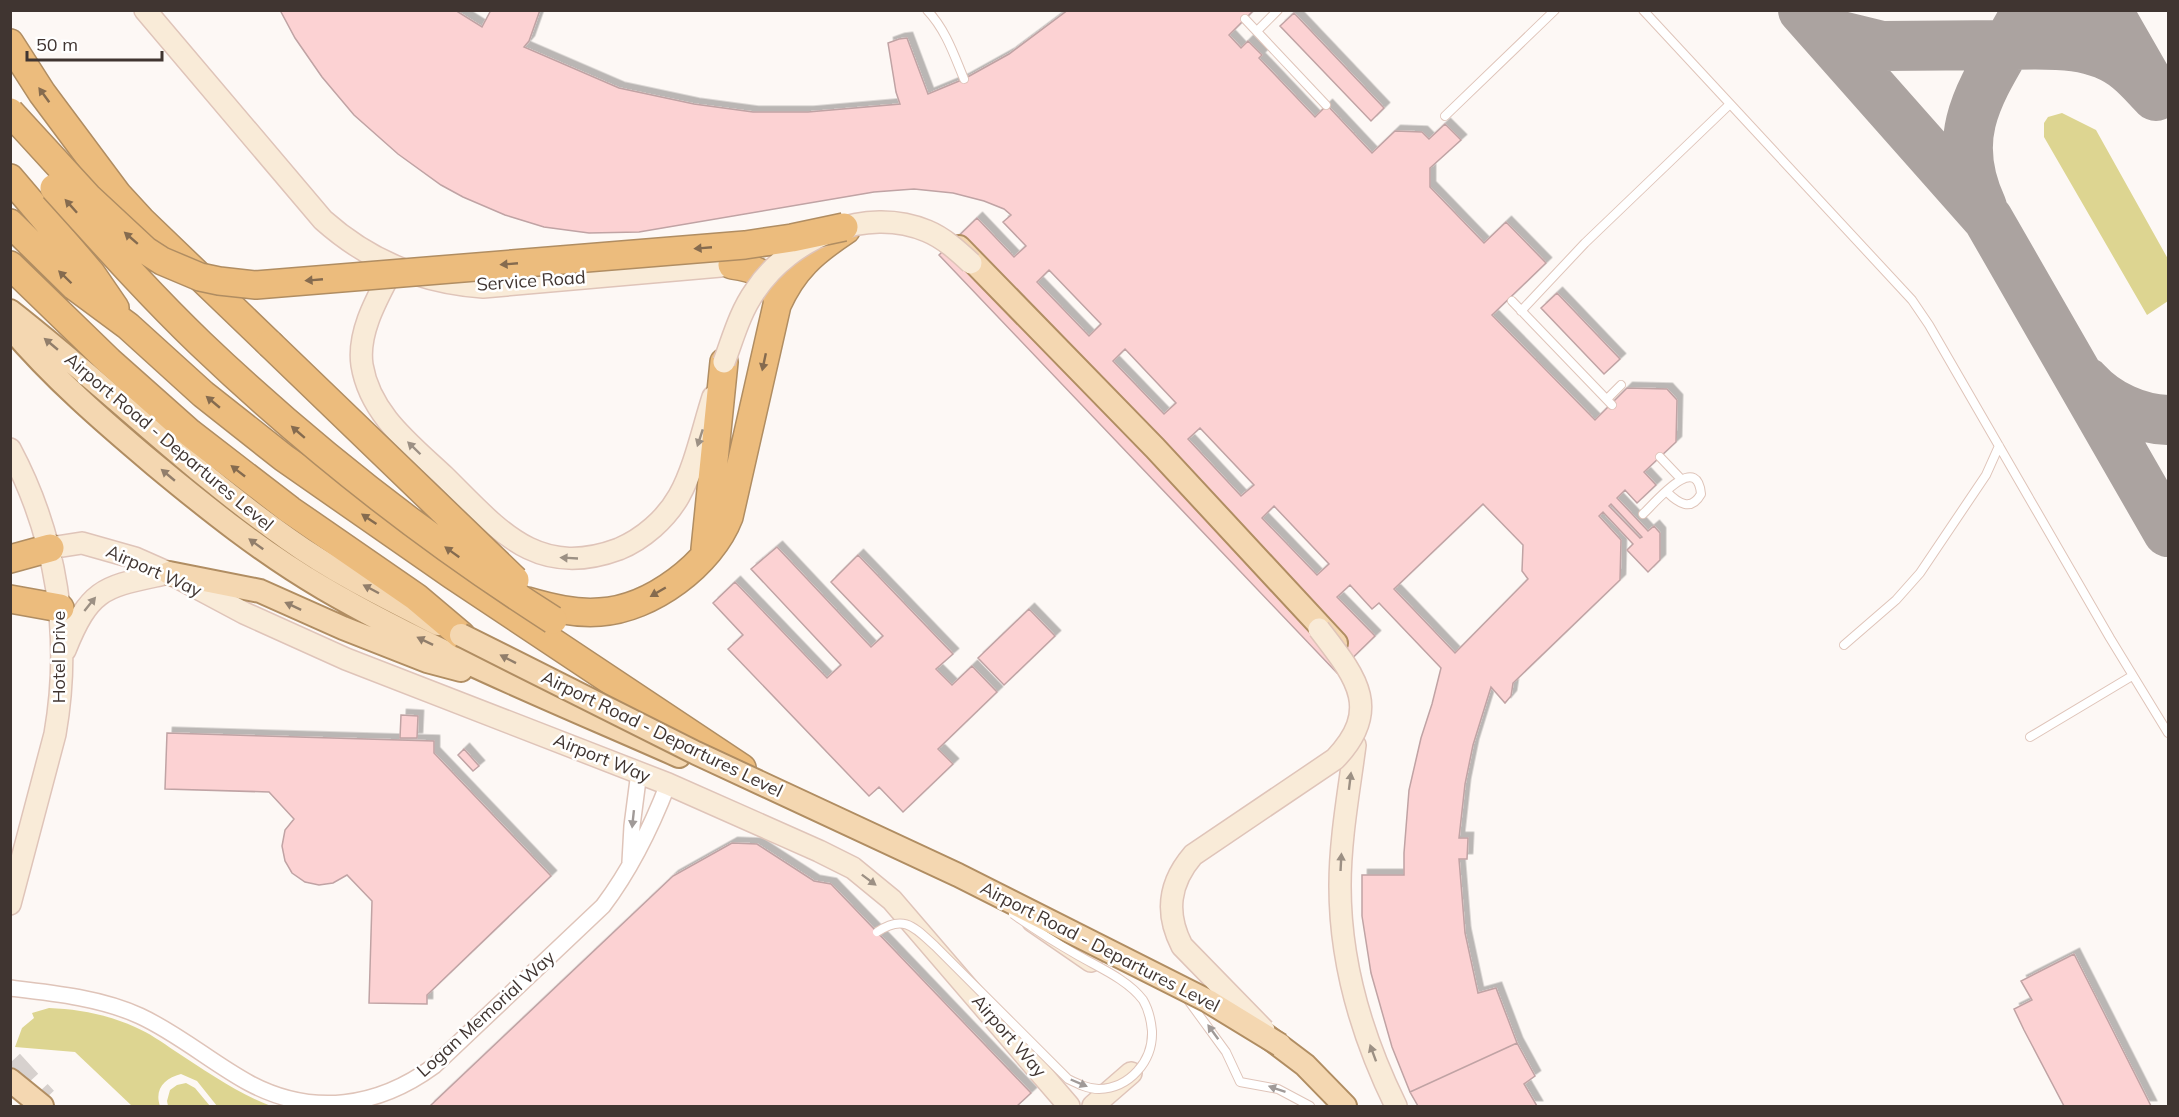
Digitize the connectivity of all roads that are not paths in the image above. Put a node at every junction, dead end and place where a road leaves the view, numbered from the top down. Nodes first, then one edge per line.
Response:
1 (145, 10) edge
2 (927, 10) edge
3 (1278, 10) edge
4 (1555, 10) edge
5 (1643, 10) edge
6 (1245, 19) dead end
7 (1257, 31) junction
8 (10, 43) edge
9 (964, 79) dead end
10 (1730, 104) junction
11 (1326, 105) dead end
12 (10, 112) edge
13 (1445, 116) dead end
14 (10, 133) edge
15 (10, 178) edge
16 (10, 223) edge
17 (845, 229) junction
18 (10, 265) edge
19 (732, 265) junction
20 (394, 267) junction
21 (1512, 301) dead end
22 (777, 305) junction
23 (10, 311) edge
24 (1521, 311) junction
25 (128, 326) junction
26 (10, 327) edge
27 (724, 362) junction
28 (1621, 385) dead end
29 (1999, 446) junction
30 (10, 449) edge
31 (1660, 457) dead end
32 (1681, 479) junction
33 (1667, 492) junction
34 (1643, 514) dead end
35 (50, 548) junction
36 (703, 556) junction
37 (10, 559) edge
38 (170, 573) junction
39 (452, 575) junction
40 (10, 599) edge
41 (60, 608) junction
42 (553, 620) junction
43 (461, 635) junction
44 (1844, 645) dead end
45 (62, 656) junction
46 (2132, 676) junction
47 (526, 688) junction
48 (2169, 733) edge
49 (2030, 737) dead end
50 (1355, 745) junction
51 (639, 772) junction
52 (668, 784) junction
53 (801, 806) junction
54 (630, 866) junction
55 (958, 874) junction
56 (996, 896) junction
57 (10, 904) edge
58 (877, 932) dead end
59 (1177, 986) junction
60 (10, 988) edge
61 (1244, 1022) junction
62 (1280, 1045) junction
63 (14, 1081) edge
64 (44, 1107) edge
65 (1069, 1107) edge
66 (1094, 1107) edge
67 (1310, 1107) edge
68 (1346, 1107) edge
69 (1396, 1107) edge

1 - 20 main road, Service Road
2 - 9 lane
3 - 7 lane
4 - 13 lane
5 - 10 lane
6 - 7 lane
7 - 11 lane
42 -> 8 highway, bridge
10 - 24 lane
10 - 29 lane
17 -> 12 highway, bridge
42 -> 14 highway, bridge
15 - 25 highway
25 -> 16 highway
17 - 19 main road, Service Road
17 - 22 highway
17 - 27 main road, bridge
17 - 50 main road
17 - 62 main road, bridge
43 -> 18 highway
19 - 20 main road, Service Road
19 - 22 highway
27 -> 20 main road
21 - 24 lane
22 -> 36 highway
43 -> 23 main road, Airport Road - Departures Level
24 - 28 lane
39 -> 25 highway
47 -> 26 main road
27 - 36 highway
29 - 44 lane
29 - 46 lane
30 - 35 main road, Hotel Drive
31 - 32 lane
32 - 33 lane
32 - 33 lane
33 - 34 lane
35 - 37 highway
35 - 38 main road, Airport Way
35 - 41 main road, Hotel Drive
36 -> 39 highway
45 -> 38 main road
47 -> 38 main road
38 - 51 main road, Airport Way
39 - 53 highway
40 - 41 highway
41 - 45 main road, Hotel Drive
42 - 53 highway, bridge
53 -> 43 main road, Airport Road - Departures Level, bridge
45 - 57 main road, Hotel Drive
46 - 48 lane
46 - 49 lane
47 - 53 main road
50 - 61 main road
69 -> 50 main road
51 - 52 main road, Airport Way
51 -> 54 street
52 - 54 street, Logan Memorial Way
52 -> 65 main road, Airport Way
53 - 55 main road, Airport Road - Departures Level, bridge
53 - 56 main road
54 - 60 street, Logan Memorial Way
58 -> 55 lane, bridge
55 - 62 main road, Airport Road - Departures Level, bridge
56 - 59 main road
56 - 66 main road
59 - 61 main road
67 -> 59 lane
61 - 68 main road
62 - 68 main road, Airport Road - Departures Level
63 - 64 main road

